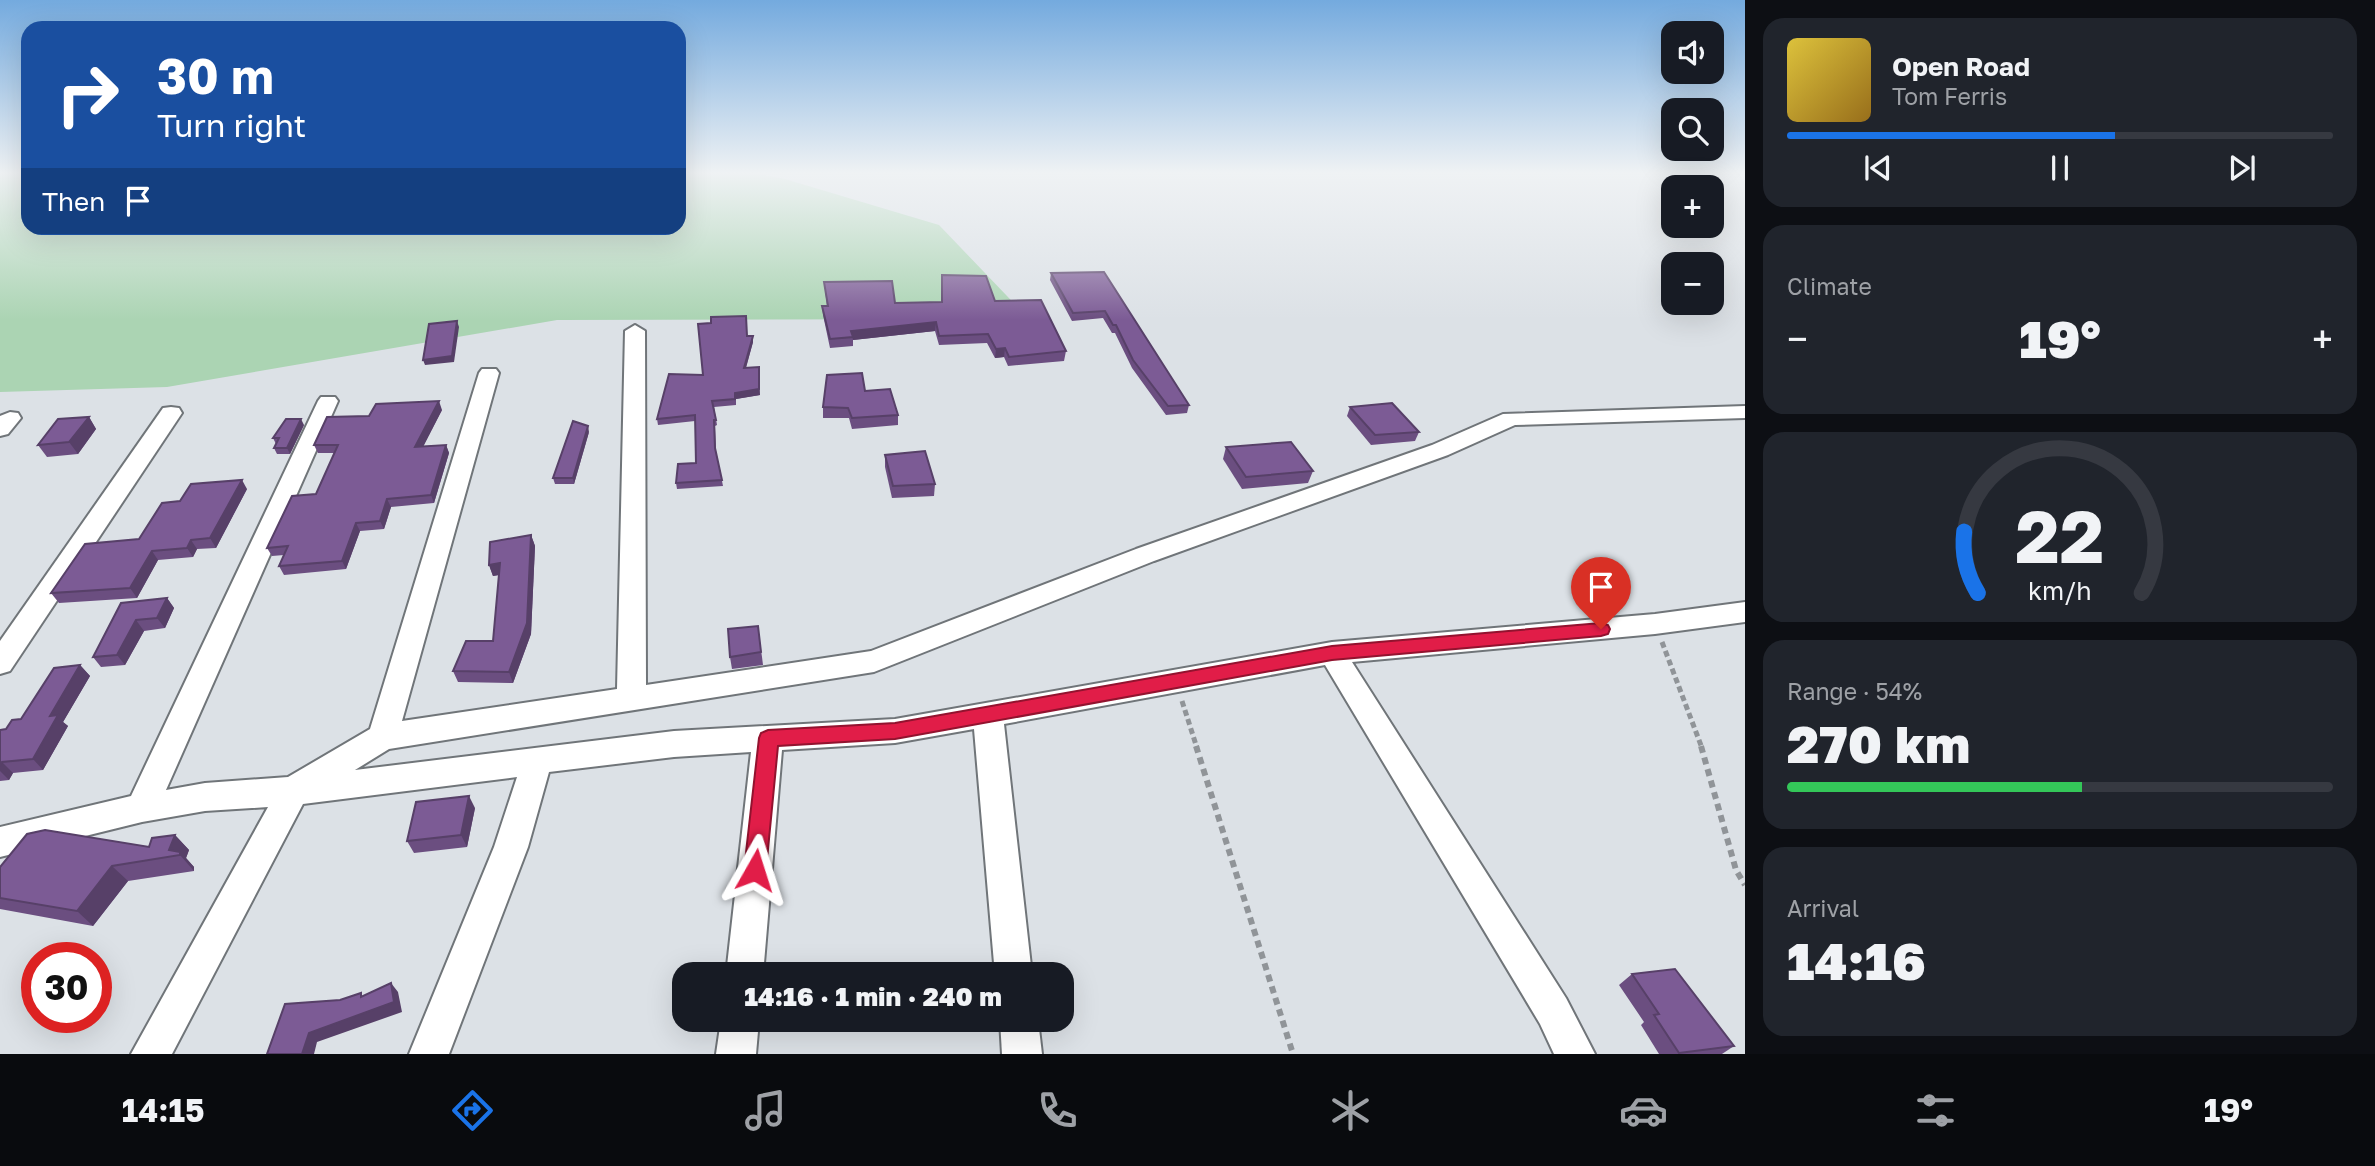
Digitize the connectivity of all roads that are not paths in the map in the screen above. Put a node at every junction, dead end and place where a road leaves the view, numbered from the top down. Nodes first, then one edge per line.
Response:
1 (635, 331) dead end
2 (489, 373) dead end
3 (328, 401) dead end
4 (1745, 412) edge
5 (172, 413) dead end
6 (1745, 612) edge
7 (1332, 653) junction
8 (0, 663) edge
9 (631, 699) junction
10 (988, 715) junction
11 (383, 737) junction
12 (768, 738) junction
13 (537, 762) junction
14 (293, 791) junction
15 (142, 808) junction
16 (13, 840) edge
17 (0, 874) edge
18 (745, 962) edge
19 (1013, 962) edge
20 (739, 1032) edge
21 (1019, 1032) edge
22 (151, 1054) edge
23 (429, 1054) edge
24 (736, 1054) edge
25 (1022, 1054) edge
26 (1575, 1054) edge

1 - 9 street
2 - 11 street
3 - 15 street
4 - 9 street
5 - 8 street
6 - 7 street
7 - 10 street
7 - 26 street
9 - 11 street
10 - 12 street
10 - 19 street
11 - 14 street
12 - 13 street
12 - 18 street
13 - 14 street
13 - 23 street
14 - 15 street
14 - 22 street
15 - 16 street
16 - 17 street
20 - 24 street
21 - 25 street

